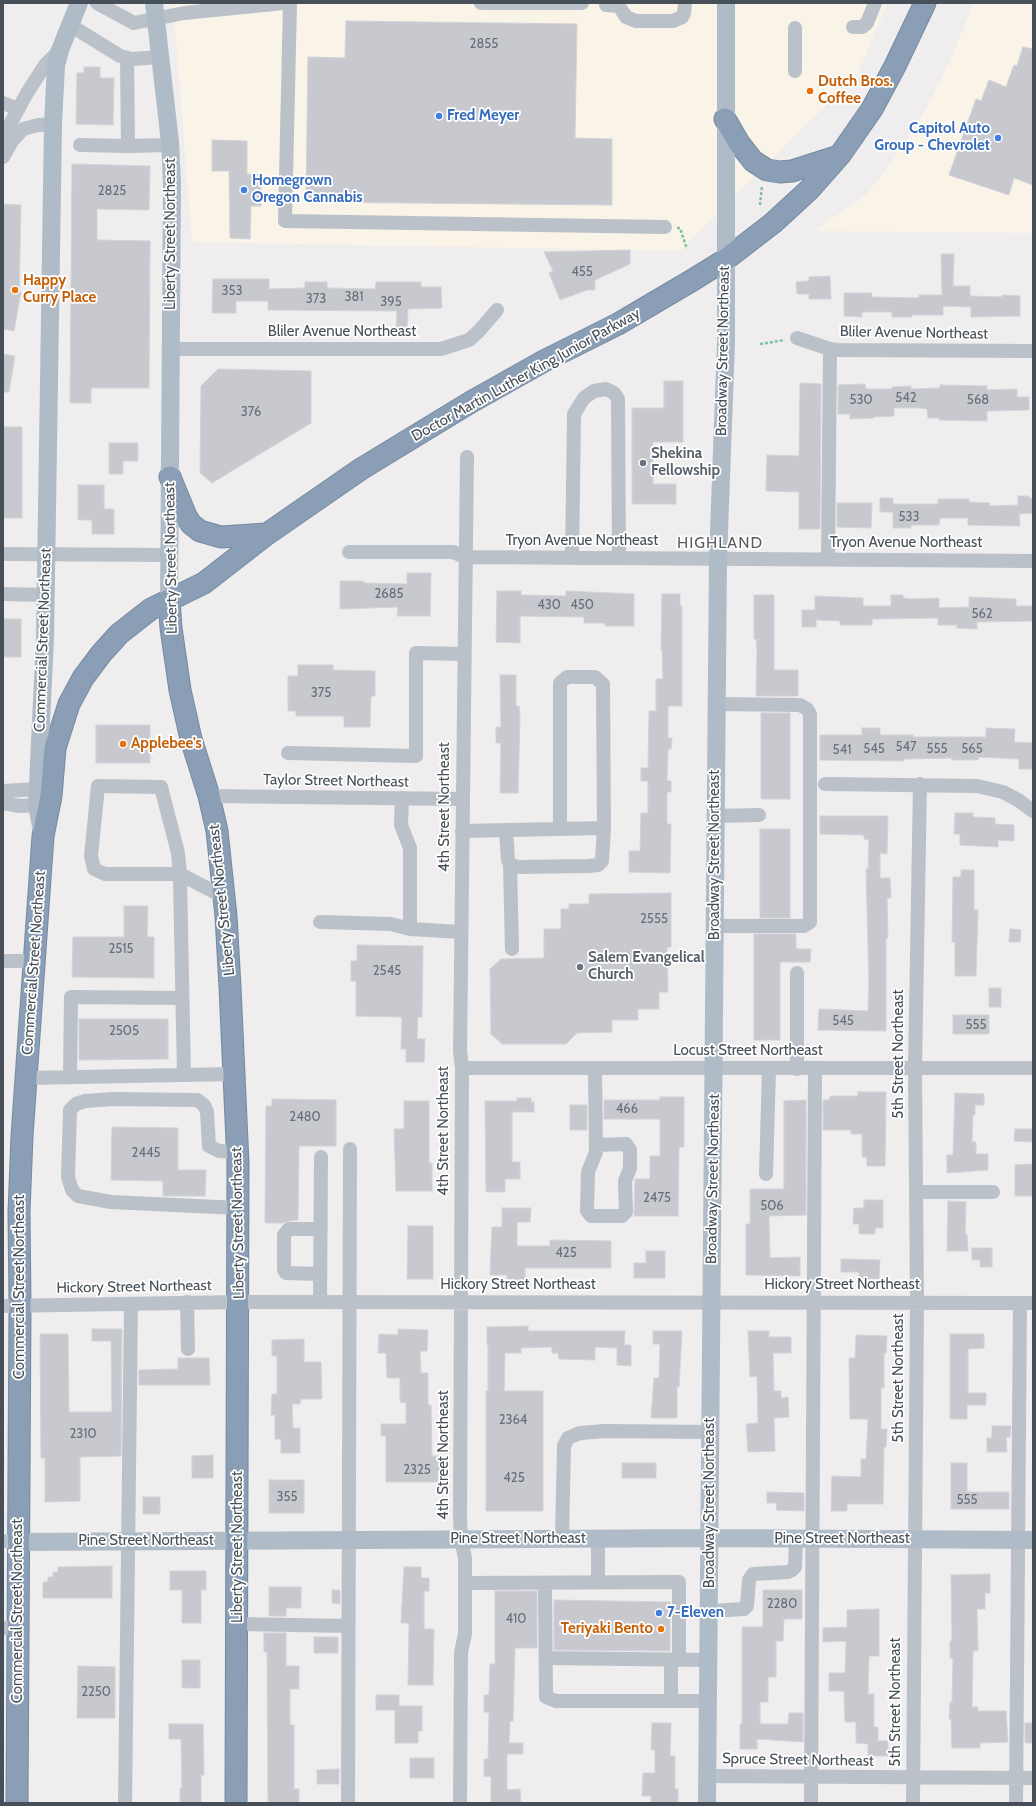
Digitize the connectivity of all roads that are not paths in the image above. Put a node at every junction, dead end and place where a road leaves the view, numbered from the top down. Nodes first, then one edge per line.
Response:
1 (78, 3) edge
2 (97, 3) edge
3 (284, 3) edge
4 (290, 3) edge
5 (481, 3) edge
6 (582, 3) edge
7 (684, 3) edge
8 (726, 3) edge
9 (875, 3) edge
10 (925, 3) edge
11 (606, 5) dead end
12 (154, 11) edge
13 (70, 25) junction
14 (853, 27) dead end
15 (795, 28) dead end
16 (60, 50) junction
17 (160, 57) junction
18 (127, 58) junction
19 (795, 71) dead end
20 (3, 103) edge
21 (18, 109) junction
22 (725, 119) junction
23 (53, 124) junction
24 (3, 137) edge
25 (80, 145) dead end
26 (170, 145) junction
27 (128, 146) junction
28 (840, 156) junction
29 (3, 157) edge
30 (665, 228) road end
31 (725, 260) junction
32 (497, 310) dead end
33 (797, 338) road end
34 (172, 349) junction
35 (830, 349) junction
36 (1033, 351) edge
37 (467, 457) dead end
38 (170, 477) junction
39 (267, 534) junction
40 (349, 552) dead end
41 (3, 554) edge
42 (46, 554) junction
43 (170, 555) junction
44 (465, 557) junction
45 (572, 558) junction
46 (619, 558) junction
47 (718, 558) junction
48 (828, 559) junction
49 (1033, 561) edge
50 (3, 594) edge
51 (45, 595) junction
52 (169, 600) junction
53 (464, 654) junction
54 (716, 704) junction
55 (288, 753) dead end
56 (825, 784) dead end
57 (920, 784) junction
58 (3, 791) edge
59 (209, 796) junction
60 (38, 797) junction
61 (402, 798) junction
62 (462, 799) junction
63 (3, 803) edge
64 (1033, 811) edge
65 (759, 815) dead end
66 (716, 816) junction
67 (604, 828) junction
68 (560, 829) junction
69 (506, 830) junction
70 (462, 831) junction
71 (43, 836) junction
72 (510, 864) junction
73 (180, 874) junction
74 (224, 897) junction
75 (320, 922) dead end
76 (715, 926) junction
77 (410, 929) junction
78 (461, 932) junction
79 (512, 949) dead end
80 (3, 961) edge
81 (34, 961) junction
82 (797, 973) dead end
83 (182, 998) junction
84 (462, 1068) junction
85 (595, 1068) junction
86 (714, 1068) junction
87 (1033, 1068) edge
88 (769, 1069) junction
89 (797, 1069) junction
90 (815, 1069) junction
91 (916, 1069) junction
92 (234, 1074) junction
93 (184, 1075) junction
94 (70, 1077) junction
95 (26, 1078) junction
96 (596, 1144) junction
97 (350, 1150) dead end
98 (238, 1152) junction
99 (321, 1156) dead end
100 (766, 1174) dead end
101 (916, 1192) junction
102 (993, 1192) dead end
103 (239, 1208) junction
104 (321, 1229) junction
105 (320, 1274) junction
106 (187, 1302) junction
107 (239, 1302) junction
108 (320, 1302) junction
109 (350, 1302) junction
110 (461, 1302) junction
111 (815, 1302) junction
112 (917, 1302) junction
113 (712, 1303) junction
114 (1027, 1303) edge
115 (131, 1304) junction
116 (12, 1306) edge
117 (188, 1349) dead end
118 (711, 1432) junction
119 (711, 1538) junction
120 (461, 1539) junction
121 (562, 1539) junction
122 (598, 1539) junction
123 (796, 1539) junction
124 (814, 1539) junction
125 (915, 1539) junction
126 (237, 1540) junction
127 (348, 1540) junction
128 (1025, 1540) edge
129 (10, 1541) edge
130 (128, 1541) junction
131 (795, 1567) junction
132 (814, 1567) junction
133 (598, 1582) junction
134 (465, 1583) junction
135 (545, 1583) junction
136 (710, 1611) junction
137 (238, 1624) junction
138 (348, 1626) junction
139 (10, 1628) edge
140 (546, 1658) junction
141 (675, 1660) junction
142 (709, 1660) junction
143 (671, 1701) junction
144 (709, 1701) junction
145 (707, 1776) junction
146 (812, 1777) junction
147 (913, 1778) junction
148 (1016, 1778) junction
149 (1033, 1778) edge
150 (17, 1803) edge
151 (125, 1803) edge
152 (236, 1803) edge
153 (348, 1803) edge
154 (460, 1803) edge
155 (707, 1803) edge
156 (811, 1803) edge
157 (913, 1803) edge
158 (1016, 1803) edge

1 - 13 main road, Commercial Street Northeast
2 - 12 street
3 - 12 street
4 - 30 street
5 - 6 street
7 - 11 street
8 - 22 main road, Broadway Street Northeast
9 - 14 street
10 - 28 highway, Doctor Martin Luther King Junior Parkway
12 - 17 main road, Liberty Street Northeast
13 - 16 main road, Commercial Street Northeast
13 - 18 street
15 - 19 street
16 - 21 street
16 - 23 main road, Commercial Street Northeast
17 - 18 street
17 - 26 main road, Liberty Street Northeast
18 - 27 street
20 - 21 street
21 - 24 street
22 - 28 highway
22 - 31 main road, Broadway Street Northeast
23 - 29 street
23 - 42 main road, Commercial Street Northeast
25 - 27 street
26 - 27 street
26 - 34 main road, Liberty Street Northeast
28 - 31 highway, Doctor Martin Luther King Junior Parkway
31 - 39 highway, Doctor Martin Luther King Junior Parkway
31 - 47 main road, Broadway Street Northeast
32 - 34 street, Bliler Avenue Northeast
33 - 35 street, Bliler Avenue Northeast
34 - 38 main road, Liberty Street Northeast
35 - 36 street, Bliler Avenue Northeast
35 - 48 street
37 - 44 street, 4th Street Northeast
38 - 39 highway
38 - 43 main road, Liberty Street Northeast
39 - 52 highway, Doctor Martin Luther King Junior Parkway
40 - 44 street, Tryon Avenue Northeast
41 - 42 street
42 - 43 street
42 - 51 main road, Commercial Street Northeast
43 - 52 main road, Liberty Street Northeast
44 - 45 street, Tryon Avenue Northeast
44 - 53 street, 4th Street Northeast
45 - 46 street, Tryon Avenue Northeast
45 - 46 street
46 - 47 street, Tryon Avenue Northeast
47 - 48 street, Tryon Avenue Northeast
47 - 54 main road, Broadway Street Northeast
48 - 49 street, Tryon Avenue Northeast
50 - 51 street
51 - 60 main road, Commercial Street Northeast
52 - 59 highway, Liberty Street Northeast
52 - 71 highway, Doctor Martin Luther King Junior Parkway
53 - 55 street
53 - 62 street, 4th Street Northeast
54 - 66 main road, Broadway Street Northeast
54 - 76 street
56 - 57 street
57 - 64 street
57 - 91 street, 5th Street Northeast
58 - 60 street
59 - 61 street, Taylor Street Northeast
59 - 74 highway, Liberty Street Northeast
60 - 63 street
60 - 71 main road, Commercial Street Northeast
61 - 62 street, Taylor Street Northeast
61 - 77 street
62 - 70 street, 4th Street Northeast
65 - 66 street
66 - 76 main road, Broadway Street Northeast
67 - 68 street
67 - 68 street
67 - 72 street
68 - 69 street
69 - 70 street
69 - 72 street
70 - 78 street, 4th Street Northeast
71 - 81 highway, Commercial Street Northeast
72 - 79 street
73 - 73 street
73 - 74 street
73 - 83 street
74 - 92 highway, Liberty Street Northeast
75 - 77 street
76 - 86 main road, Broadway Street Northeast
77 - 78 street
78 - 84 street, 4th Street Northeast
80 - 81 street
81 - 95 highway, Commercial Street Northeast
82 - 89 street
83 - 93 street
83 - 94 street
84 - 85 street, Locust Street Northeast
84 - 110 street, 4th Street Northeast
85 - 86 street, Locust Street Northeast
85 - 96 street
86 - 88 street, Locust Street Northeast
86 - 113 main road, Broadway Street Northeast
87 - 91 street, Locust Street Northeast
88 - 89 street, Locust Street Northeast
88 - 100 street
89 - 90 street, Locust Street Northeast
90 - 91 street, Locust Street Northeast
90 - 111 street
91 - 101 street, 5th Street Northeast
92 - 93 street
92 - 98 highway, Liberty Street Northeast
93 - 94 street
94 - 95 street
95 - 116 highway, Commercial Street Northeast
96 - 96 street
97 - 109 street
98 - 103 highway, Liberty Street Northeast
98 - 103 street
99 - 104 street
101 - 102 street
101 - 112 street, 5th Street Northeast
103 - 107 highway, Liberty Street Northeast
104 - 105 street
104 - 105 street
105 - 108 street
106 - 107 street, Hickory Street Northeast
106 - 115 street, Hickory Street Northeast
106 - 117 street
107 - 108 street, Hickory Street Northeast
107 - 126 highway, Liberty Street Northeast
108 - 109 street, Hickory Street Northeast
109 - 110 street, Hickory Street Northeast
109 - 127 street
110 - 113 street, Hickory Street Northeast
110 - 120 street, 4th Street Northeast
111 - 112 street, Hickory Street Northeast
111 - 113 street, Hickory Street Northeast
111 - 124 street
112 - 114 street, Hickory Street Northeast
112 - 125 street, 5th Street Northeast
113 - 118 main road, Broadway Street Northeast
114 - 128 street
115 - 116 street, Hickory Street Northeast
115 - 130 street
116 - 129 highway, Commercial Street Northeast
118 - 119 main road, Broadway Street Northeast
118 - 121 street
119 - 122 main road, Pine Street Northeast
119 - 123 main road, Pine Street Northeast
119 - 136 main road, Broadway Street Northeast
120 - 121 main road, Pine Street Northeast
120 - 127 main road, Pine Street Northeast
120 - 134 street, 4th Street Northeast
121 - 122 main road, Pine Street Northeast
122 - 133 street
123 - 124 main road, Pine Street Northeast
123 - 131 street
124 - 125 main road, Pine Street Northeast
124 - 132 street
125 - 128 main road, Pine Street Northeast
125 - 147 street, 5th Street Northeast
126 - 127 main road, Pine Street Northeast
126 - 130 main road, Pine Street Northeast
126 - 137 highway, Liberty Street Northeast
127 - 138 street
128 - 148 street
129 - 130 main road, Pine Street Northeast
129 - 139 highway, Commercial Street Northeast
130 - 151 street
131 - 132 street
131 - 136 street
132 - 146 street
133 - 135 street
133 - 141 street
134 - 135 street
134 - 154 street, 4th Street Northeast
135 - 140 street
136 - 142 main road, Broadway Street Northeast
137 - 138 street
137 - 152 highway, Liberty Street Northeast
138 - 153 street
139 - 150 highway, Commercial Street Northeast
140 - 141 street
140 - 143 street
141 - 142 street
141 - 143 street
142 - 144 main road, Broadway Street Northeast
143 - 144 street
144 - 145 main road, Broadway Street Northeast
145 - 146 street, Spruce Street Northeast
145 - 155 main road, Broadway Street Northeast
146 - 147 street, Spruce Street Northeast
146 - 156 street
147 - 148 street, Spruce Street Northeast
147 - 157 street, 5th Street Northeast
148 - 149 street, Spruce Street Northeast
148 - 158 street

